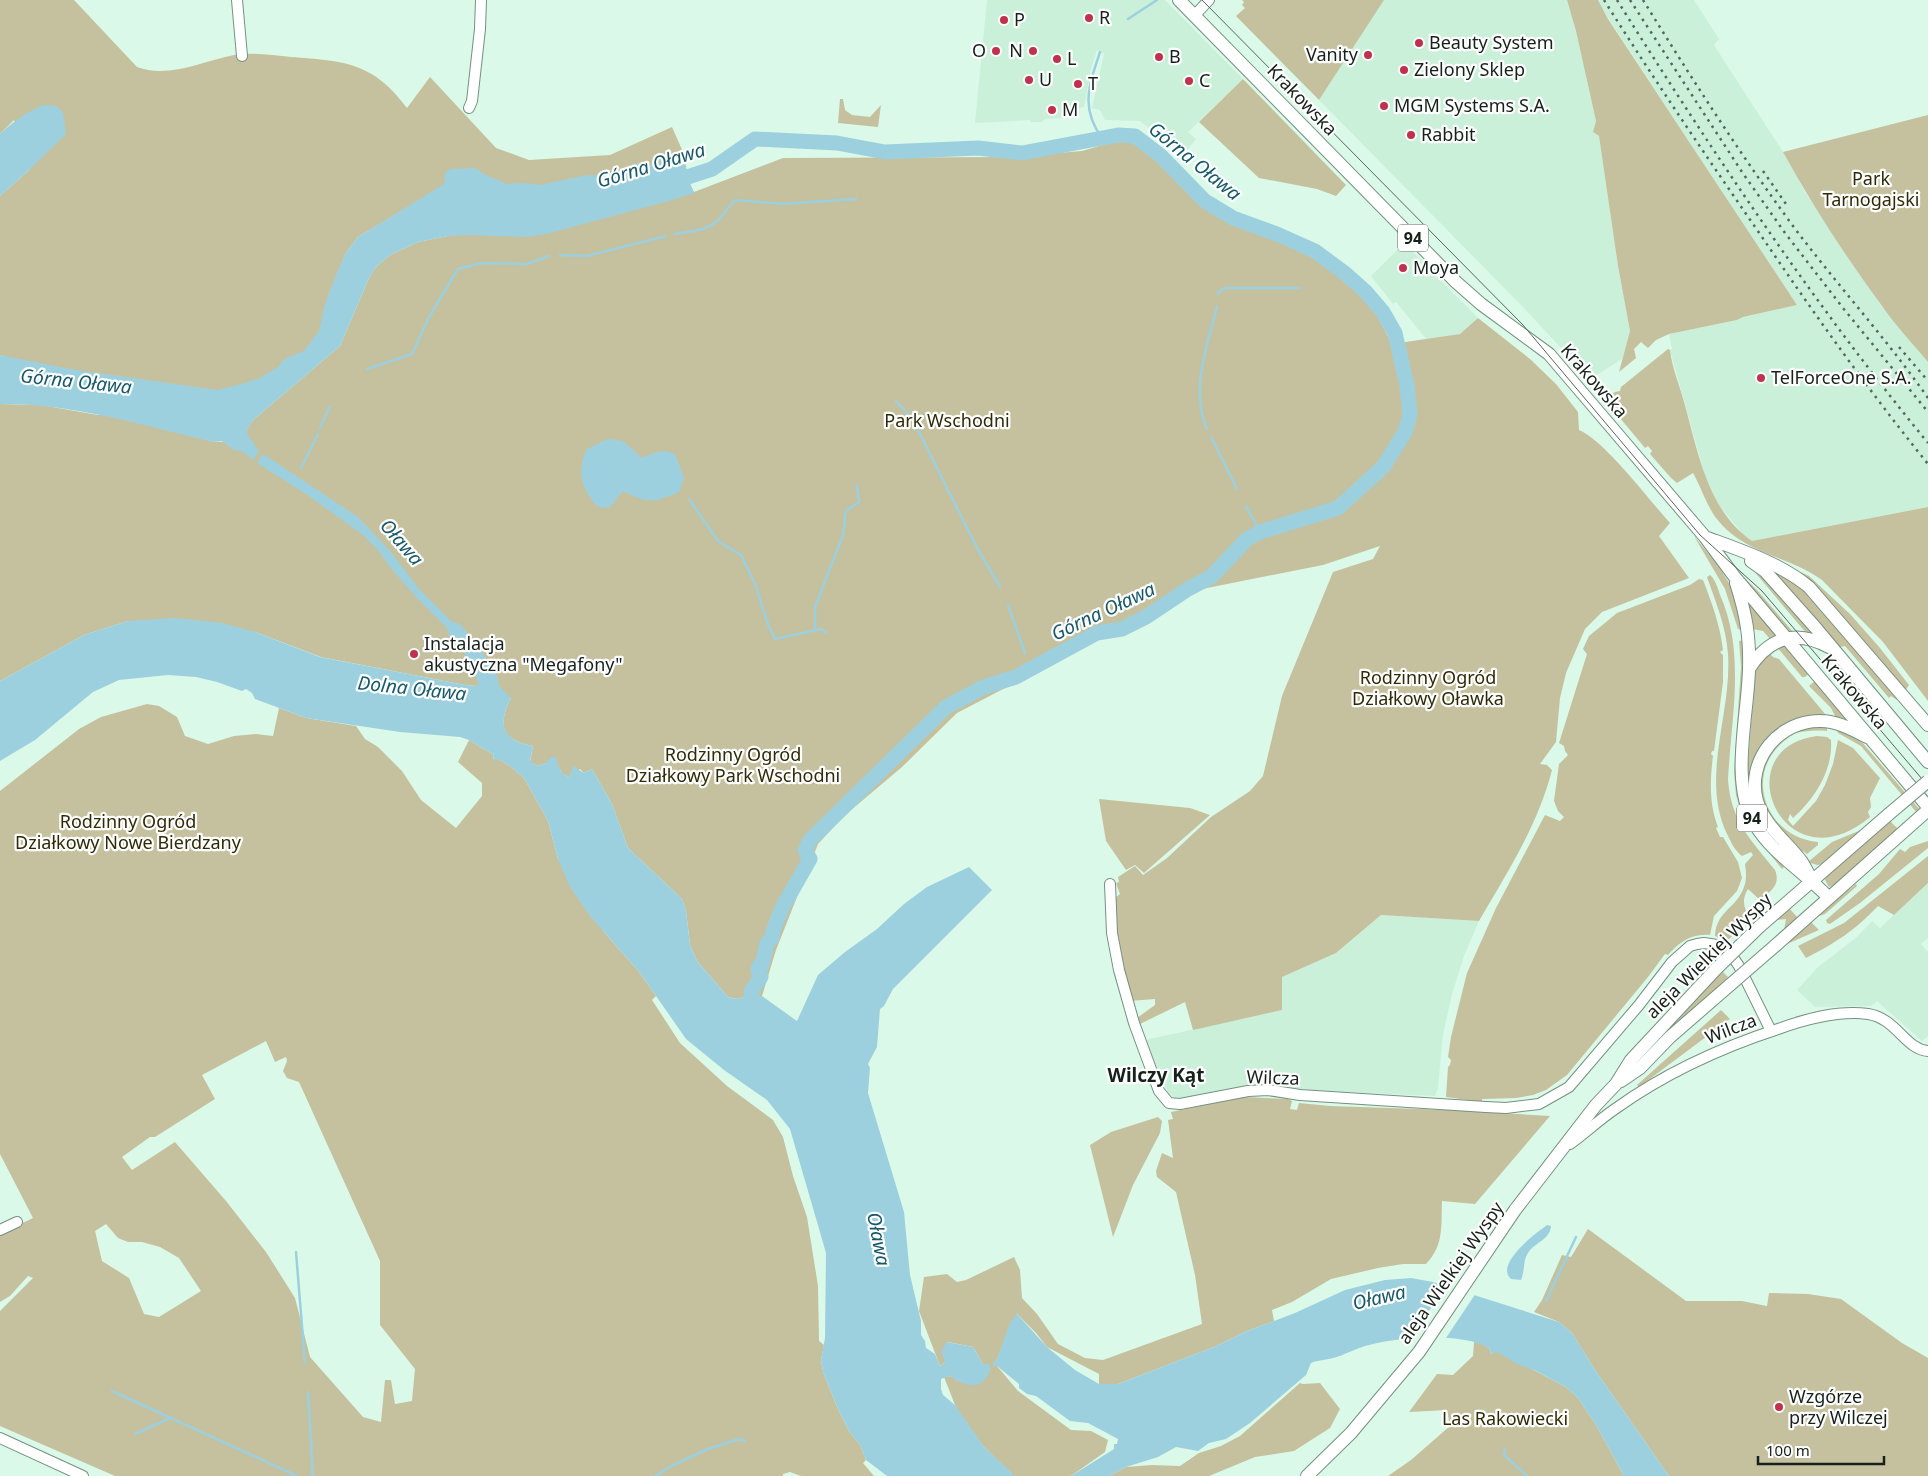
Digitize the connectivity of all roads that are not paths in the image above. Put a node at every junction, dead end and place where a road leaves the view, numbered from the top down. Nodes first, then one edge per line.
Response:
1 (237, 0) edge
2 (481, 0) edge
3 (1179, 0) edge
4 (1210, 0) edge
5 (1194, 16) junction
6 (242, 56) dead end
7 (469, 108) dead end
8 (1705, 537) junction
9 (1733, 548) junction
10 (1734, 576) junction
11 (1786, 638) junction
12 (1831, 648) junction
13 (1749, 669) junction
14 (1928, 725) edge
15 (1871, 740) junction
16 (1928, 762) edge
17 (1928, 781) edge
18 (1928, 808) edge
19 (1813, 880) junction
20 (1110, 884) dead end
21 (1829, 898) junction
22 (1771, 1031) junction
23 (1928, 1051) edge
24 (1616, 1084) junction
25 (1561, 1151) junction
26 (17, 1222) dead end
27 (0, 1230) edge
28 (0, 1438) edge
29 (83, 1476) edge
30 (1307, 1476) edge

1 - 6 street
2 - 7 street
3 - 5 main road, 94
4 - 5 street
5 - 8 main road, Krakowska / 94
8 - 9 main road, 94
8 - 10 main road, Krakowska / 94
9 - 12 main road, Krakowska
9 - 14 main road, 94
10 - 11 main road, Krakowska
10 - 13 main road, 94
11 - 12 main road
11 - 13 main road
11 - 15 main road, Krakowska
12 - 16 main road, Krakowska
13 - 19 main road, 94
15 - 18 main road, Krakowska
15 - 19 main road
17 - 19 main road, aleja Wielkiej Wyspy, bridge
18 - 21 main road
19 - 21 main road, 94
19 - 24 main road, aleja Wielkiej Wyspy, bridge
20 - 22 street, Wilcza
21 - 24 main road, aleja Wielkiej Wyspy, bridge
22 - 23 street, Wilcza
22 - 25 street, Wilcza
24 - 25 main road, aleja Wielkiej Wyspy
25 - 30 main road, aleja Wielkiej Wyspy
26 - 27 street
28 - 29 street

